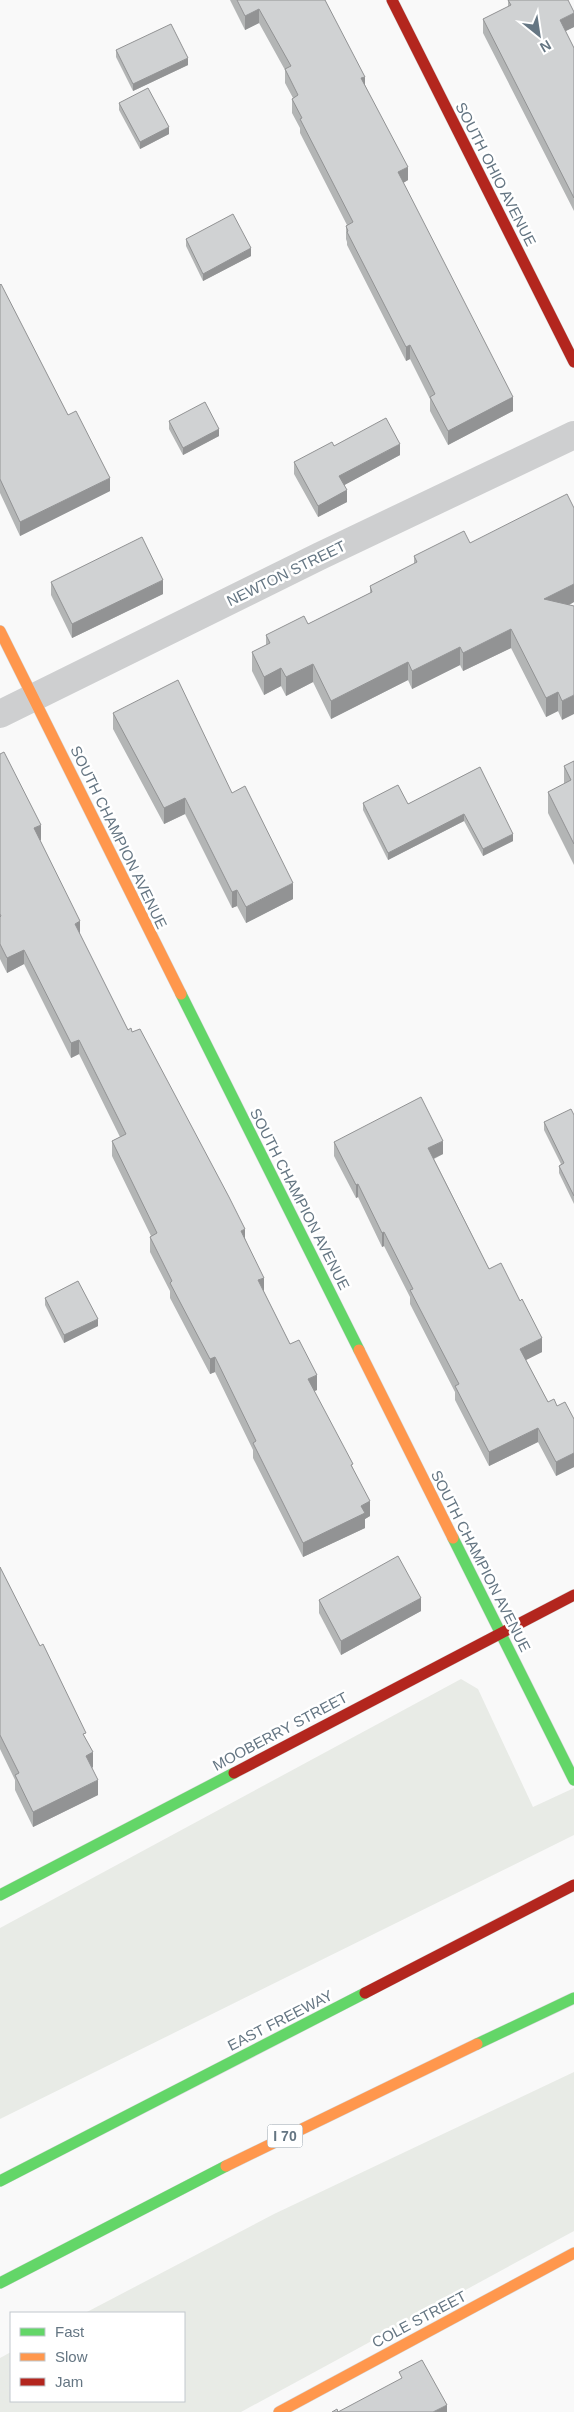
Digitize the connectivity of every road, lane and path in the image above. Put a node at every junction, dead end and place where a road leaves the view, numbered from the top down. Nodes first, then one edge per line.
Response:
1 (392, 0) edge
2 (574, 362) edge
3 (574, 435) edge
4 (0, 631) edge
5 (33, 698) junction
6 (0, 714) edge
7 (574, 1595) edge
8 (499, 1632) junction
9 (574, 1780) edge
10 (574, 1884) edge
11 (0, 1895) edge
12 (574, 1998) edge
13 (0, 2181) edge
14 (574, 2253) edge
15 (0, 2283) edge
16 (279, 2412) edge

1 - 2 main road, SOUTH OHIO AVENUE
3 - 5 street, NEWTON STREET
4 - 5 main road, SOUTH CHAMPION AVENUE
5 - 6 street, NEWTON STREET
5 - 8 main road, SOUTH CHAMPION AVENUE
7 - 8 main road, MOOBERRY STREET
8 - 9 main road, SOUTH CHAMPION AVENUE
8 - 11 main road, MOOBERRY STREET
10 - 13 main road, EAST FREEWAY
12 - 15 main road, I 70
14 - 16 main road, COLE STREET

